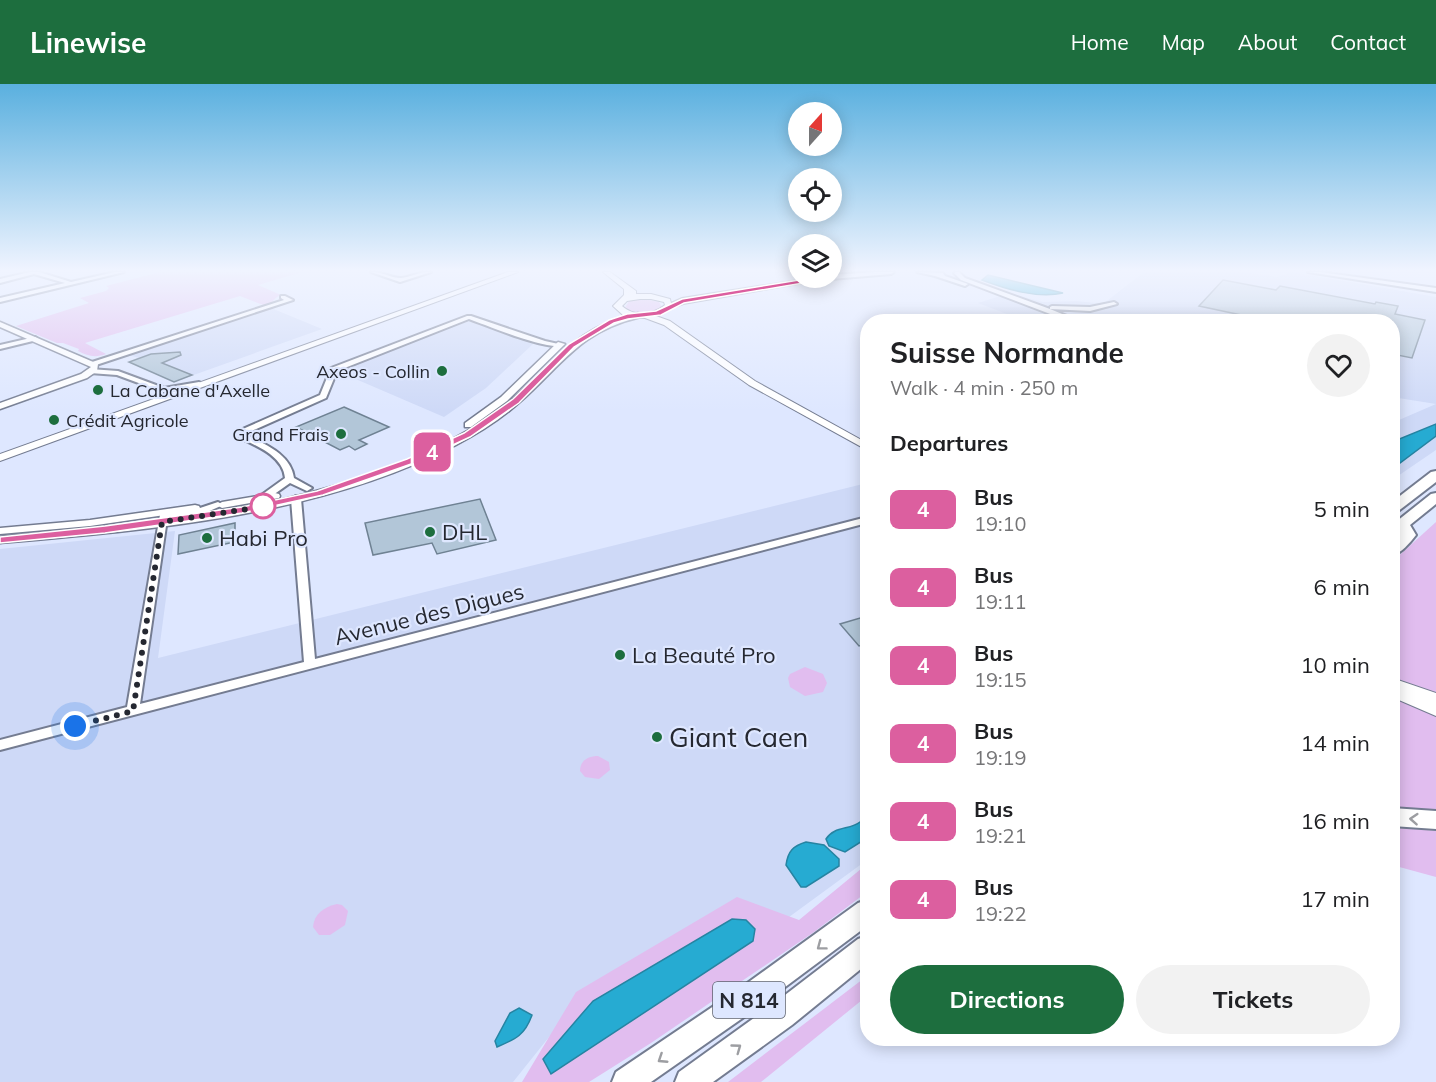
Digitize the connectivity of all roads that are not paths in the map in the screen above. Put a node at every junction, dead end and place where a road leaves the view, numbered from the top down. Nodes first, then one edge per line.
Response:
1 (235, 319) edge
2 (378, 319) edge
3 (380, 319) edge
4 (465, 319) edge
5 (474, 319) edge
6 (603, 319) edge
7 (624, 319) edge
8 (653, 319) edge
9 (665, 319) edge
10 (667, 323) junction
11 (0, 324) edge
12 (342, 332) junction
13 (35, 339) junction
14 (560, 345) junction
15 (0, 347) edge
16 (93, 367) junction
17 (208, 381) junction
18 (0, 406) edge
19 (860, 443) edge
20 (0, 458) edge
21 (1436, 475) edge
22 (290, 478) junction
23 (307, 488) junction
24 (1417, 489) junction
25 (1400, 496) edge
26 (1436, 497) edge
27 (263, 498) junction
28 (296, 499) junction
29 (1400, 503) edge
30 (218, 505) junction
31 (162, 522) junction
32 (860, 522) edge
33 (1400, 526) edge
34 (1400, 530) edge
35 (0, 531) edge
36 (0, 540) edge
37 (1400, 543) edge
38 (310, 664) junction
39 (1400, 686) edge
40 (1400, 694) edge
41 (1436, 699) edge
42 (1436, 710) edge
43 (133, 711) junction
44 (0, 745) edge
45 (1400, 818) edge
46 (1436, 820) edge
47 (860, 916) edge
48 (860, 954) edge
49 (626, 1082) edge
50 (689, 1082) edge

1 - 16 street
2 - 12 main road
3 - 12 main road
4 - 22 street
5 - 14 street
6 - 14 street
7 - 28 street
8 - 10 main road
9 - 10 main road
10 - 19 main road
11 - 13 street
12 - 17 main road
13 - 15 street
13 - 16 street
14 - 23 street
16 - 17 street
16 - 18 street
17 - 20 main road
21 - 24 highway
22 - 23 street
22 - 27 street
23 - 27 street
24 - 25 highway
24 - 29 highway
26 - 33 highway
27 - 30 street
28 - 31 street
28 - 38 street
30 - 31 street
30 - 35 street
31 - 36 street
31 - 43 street
32 - 38 street, Avenue des Digues
34 - 37 highway
38 - 43 street, Avenue des Digues
39 - 41 main road
40 - 42 main road
43 - 44 street, Avenue des Digues
46 -> 45 highway
47 -> 49 highway, N 814
50 -> 48 highway, N 814

